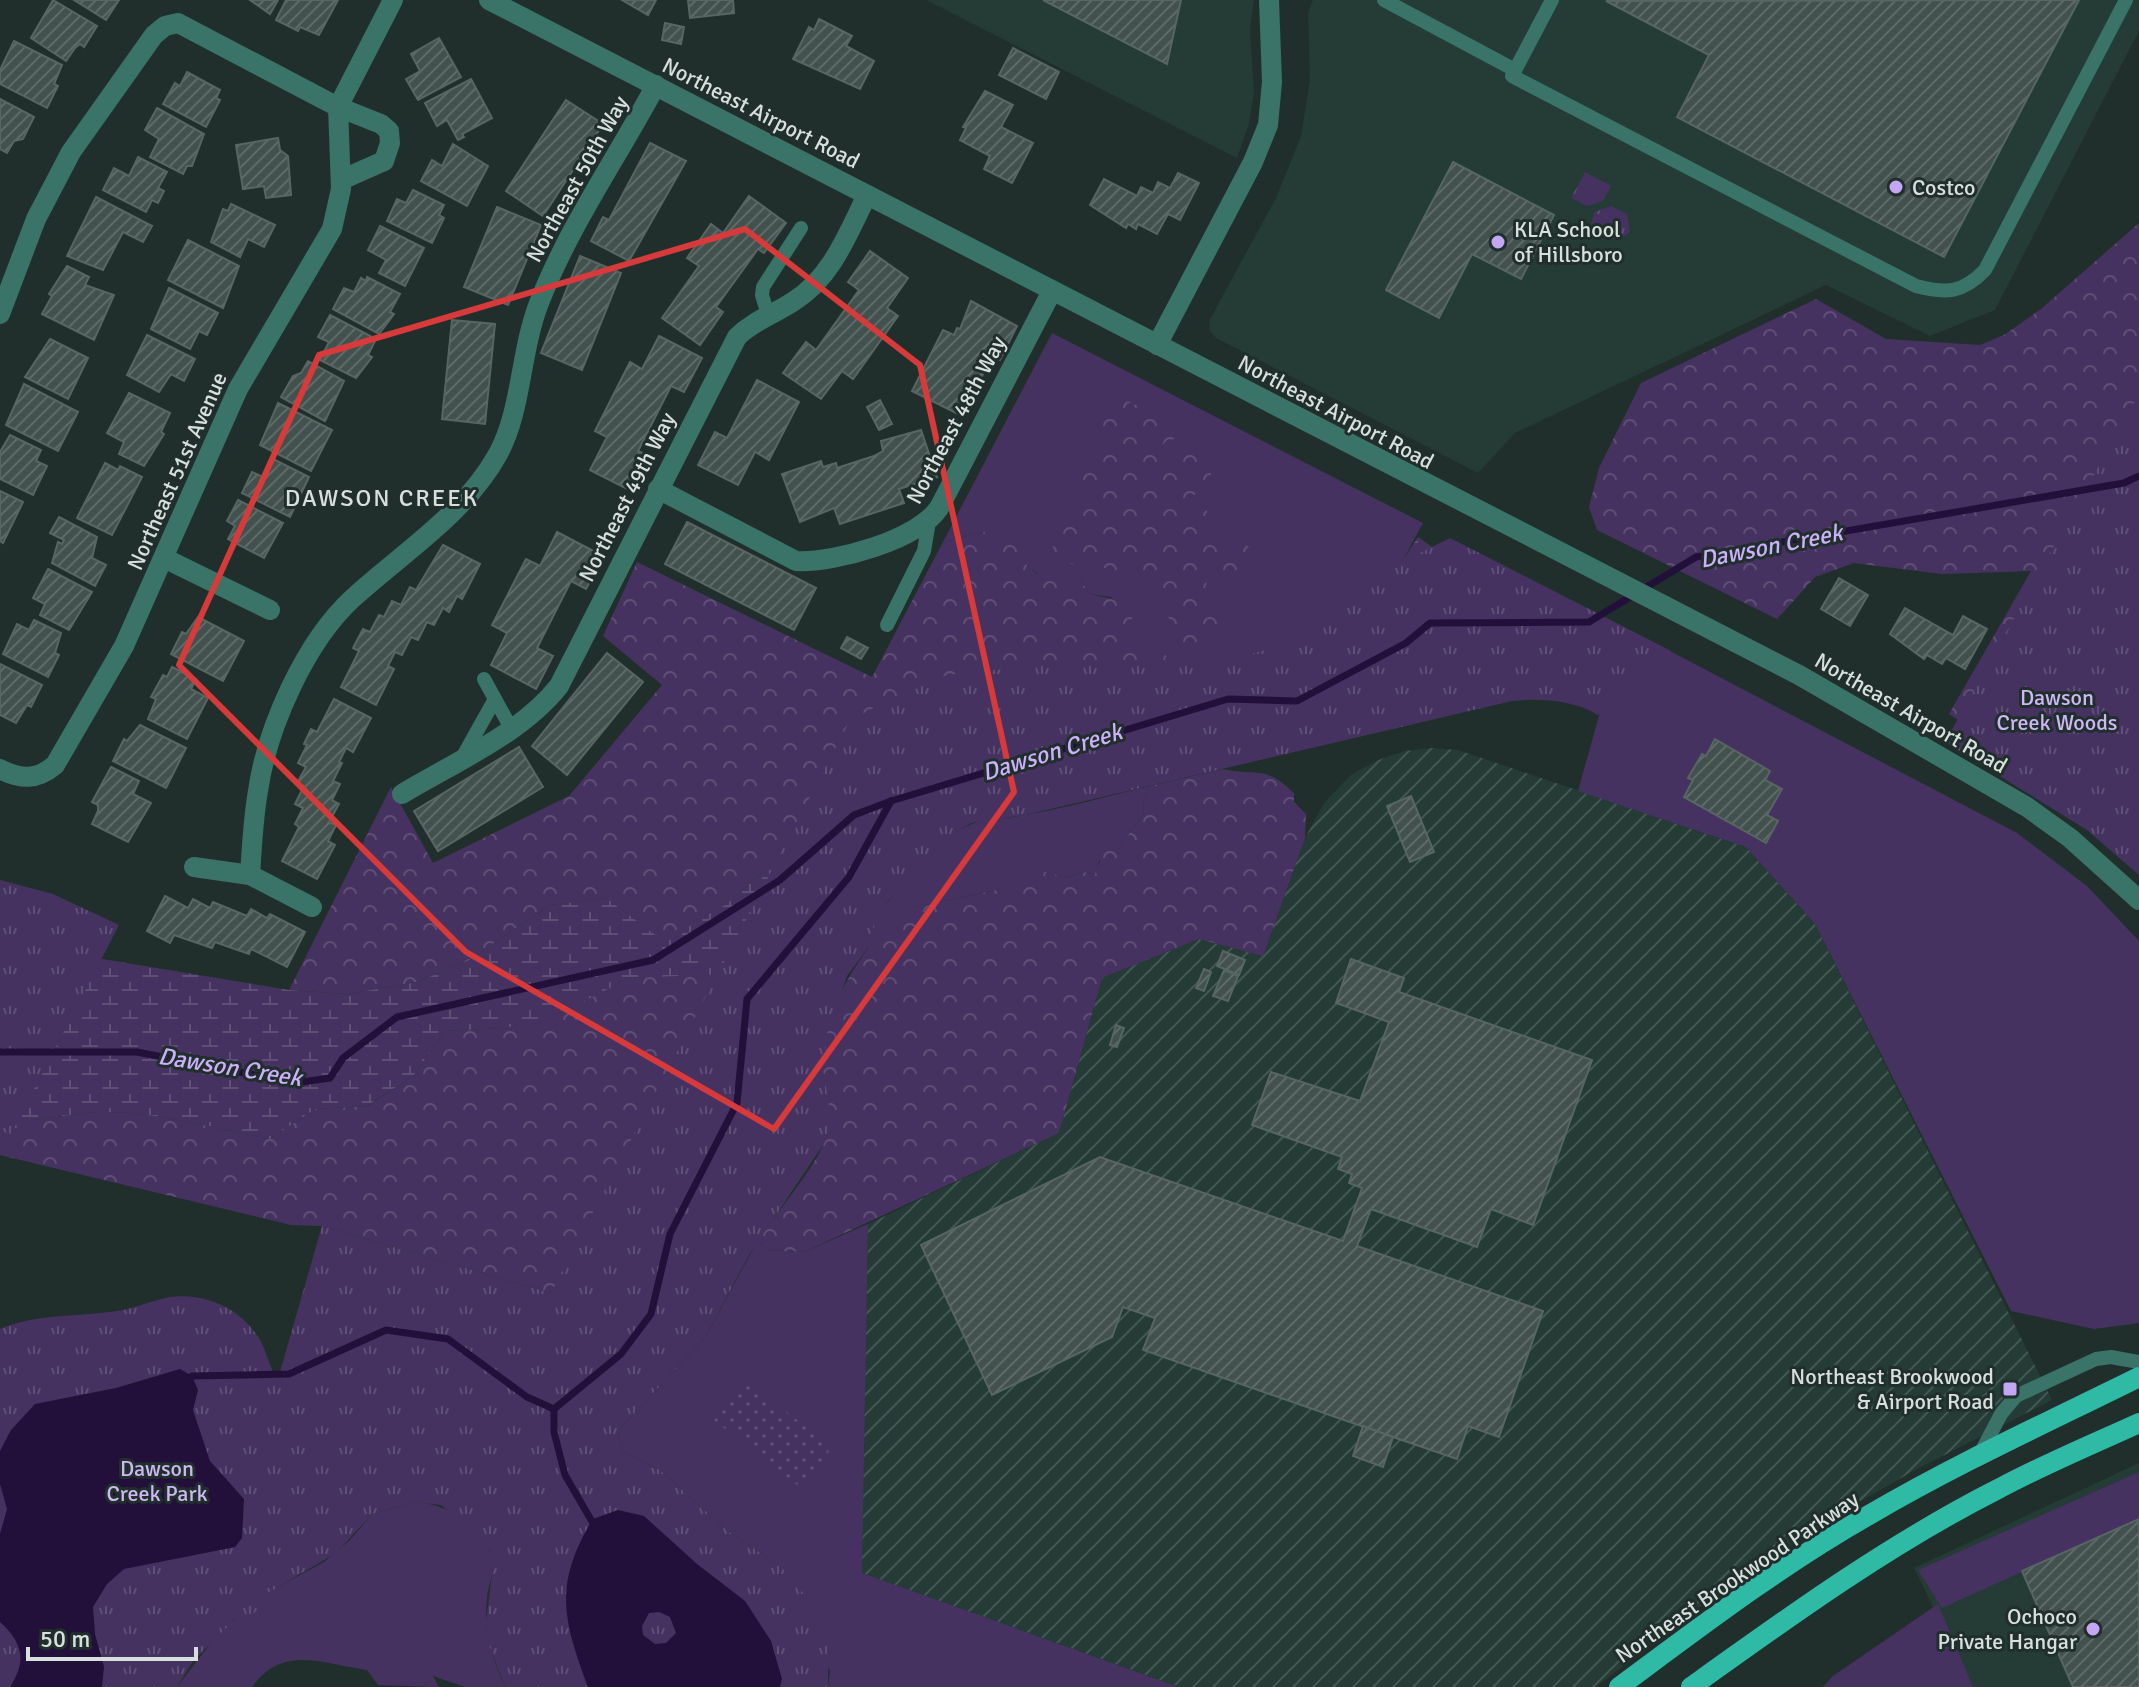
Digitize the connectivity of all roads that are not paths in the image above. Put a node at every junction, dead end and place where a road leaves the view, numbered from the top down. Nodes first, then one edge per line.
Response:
1 (393, 0) edge
2 (489, 0) edge
3 (1269, 0) edge
4 (1384, 0) edge
5 (1552, 0) edge
6 (2126, 0) edge
7 (1515, 70) junction
8 (656, 85) junction
9 (338, 107) junction
10 (341, 180) junction
11 (867, 195) junction
12 (801, 228) dead end
13 (1052, 291) junction
14 (0, 314) edge
15 (768, 315) junction
16 (1157, 345) junction
17 (658, 489) junction
18 (929, 521) junction
19 (164, 558) junction
20 (270, 610) dead end
21 (887, 625) dead end
22 (484, 679) dead end
23 (495, 699) junction
24 (511, 728) junction
25 (462, 758) junction
26 (0, 769) edge
27 (402, 794) dead end
28 (194, 867) dead end
29 (250, 875) junction
30 (2139, 900) edge
31 (312, 907) dead end
32 (2139, 1362) edge
33 (2139, 1377) edge
34 (2139, 1423) edge
35 (1979, 1456) junction
36 (1619, 1687) edge
37 (1691, 1687) edge

1 - 9 street, Northeast 51st Avenue
2 - 8 street, Northeast Airport Road
3 - 16 street
4 - 7 lane
5 - 7 lane
6 - 7 lane
8 - 11 street, Northeast Airport Road
8 - 29 street, Northeast 50th Way
9 - 10 street, Northeast 51st Avenue
9 - 10 street
9 - 14 street
10 - 19 street, Northeast 51st Avenue
11 - 13 street, Northeast Airport Road
11 - 15 street, Northeast 49th Way
12 - 15 lane
13 - 16 street, Northeast Airport Road
13 - 18 street, Northeast 48th Way
15 - 17 street, Northeast 49th Way
16 - 30 street, Northeast Airport Road
17 - 18 street, Northeast 48th Way
17 - 24 street, Northeast 49th Way
18 - 21 lane
19 - 20 street
19 - 26 street, Northeast 51st Avenue
22 - 23 lane
23 - 24 lane
23 - 25 lane
24 - 25 street, Northeast 49th Way
25 - 27 street, Northeast 49th Way
28 - 29 street
29 - 31 street
32 - 35 lane
33 - 35 main road, Northeast Brookwood Parkway
34 - 37 main road
35 - 36 main road, Northeast Brookwood Parkway

